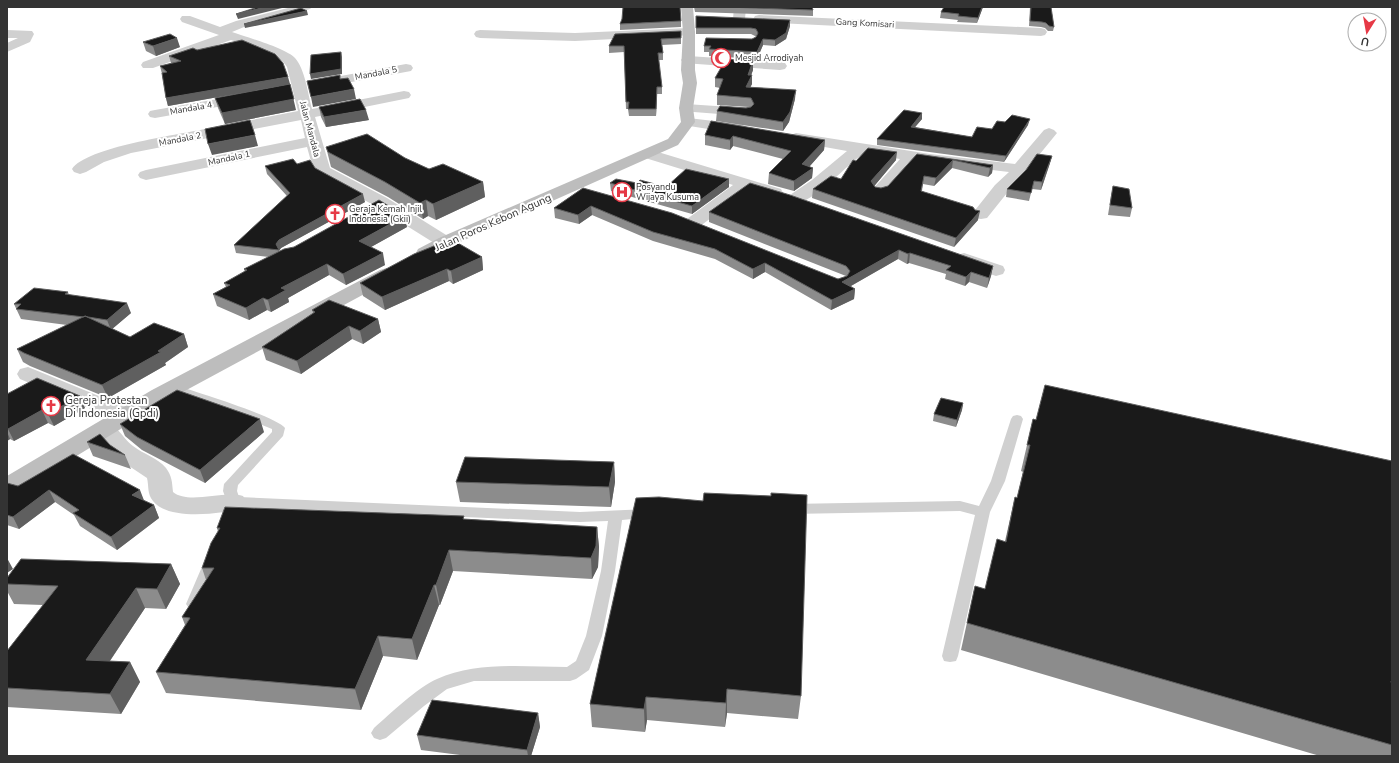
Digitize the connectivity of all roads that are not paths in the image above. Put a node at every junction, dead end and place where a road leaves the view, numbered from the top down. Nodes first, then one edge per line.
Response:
1 (306, 7) edge
2 (739, 13) edge
3 (724, 18) edge
4 (186, 19) dead end
5 (693, 26) edge
6 (1041, 32) dead end
7 (7, 34) edge
8 (225, 34) junction
9 (480, 34) dead end
10 (7, 48) edge
11 (688, 60) junction
12 (148, 65) dead end
13 (780, 66) dead end
14 (406, 68) dead end
15 (298, 88) junction
16 (283, 91) edge
17 (261, 95) edge
18 (404, 95) dead end
19 (745, 112) edge
20 (155, 114) dead end
21 (307, 115) junction
22 (687, 115) junction
23 (756, 132) edge
24 (1049, 133) dead end
25 (778, 135) edge
26 (313, 141) junction
27 (860, 149) junction
28 (648, 154) junction
29 (911, 156) junction
30 (80, 169) dead end
31 (1018, 170) junction
32 (146, 175) dead end
33 (746, 184) junction
34 (573, 187) junction
35 (880, 190) edge
36 (596, 194) edge
37 (796, 199) junction
38 (813, 205) edge
39 (981, 214) edge
40 (715, 232) edge
41 (445, 242) junction
42 (946, 253) edge
43 (996, 270) dead end
44 (28, 374) dead end
45 (173, 389) junction
46 (125, 415) junction
47 (1017, 419) dead end
48 (102, 429) junction
49 (7, 487) edge
50 (777, 509) edge
51 (983, 512) junction
52 (230, 513) junction
53 (664, 513) edge
54 (616, 515) junction
55 (217, 545) edge
56 (189, 618) edge
57 (950, 656) dead end
58 (380, 733) dead end

1 - 8 street
2 - 3 street, Gang Komisari
2 - 6 street, Gang Komisari
4 - 8 street, Jalan Mandala
5 - 9 street
5 - 11 main road, Jalan Poros Kebon Agung
7 - 10 street
8 - 12 street
8 - 15 street, Jalan Mandala
11 - 13 street
11 - 22 main road, Jalan Poros Kebon Agung
14 - 15 street, Mandala 5
15 - 16 street
15 - 21 street, Jalan Mandala
17 - 20 street, Mandala 4
18 - 21 street, Mandala 2
19 - 22 street
21 - 26 street, Jalan Mandala
21 - 30 street, Mandala 2
22 - 23 street
22 - 28 main road, Jalan Poros Kebon Agung
24 - 31 street
25 - 27 street
26 - 32 street, Mandala 1
26 - 41 street, Jalan Mandala
27 - 29 street
27 - 37 street
28 - 33 street
28 - 34 main road, Jalan Poros Kebon Agung
29 - 31 street
29 - 35 street
31 - 39 street
33 - 37 street
33 - 40 street
34 - 36 street
34 - 41 main road, Jalan Poros Kebon Agung
37 - 38 street
41 - 45 main road, Jalan Poros Kebon Agung
42 - 43 street
44 - 46 street
45 - 46 main road, Jalan Poros Kebon Agung
45 - 52 lane
46 - 48 main road, Jalan Poros Kebon Agung
47 - 51 lane
48 - 49 main road, Jalan Poros Kebon Agung
48 - 52 street
50 - 51 lane
51 - 57 lane
52 - 54 lane
53 - 54 lane
54 - 58 lane
55 - 56 lane

